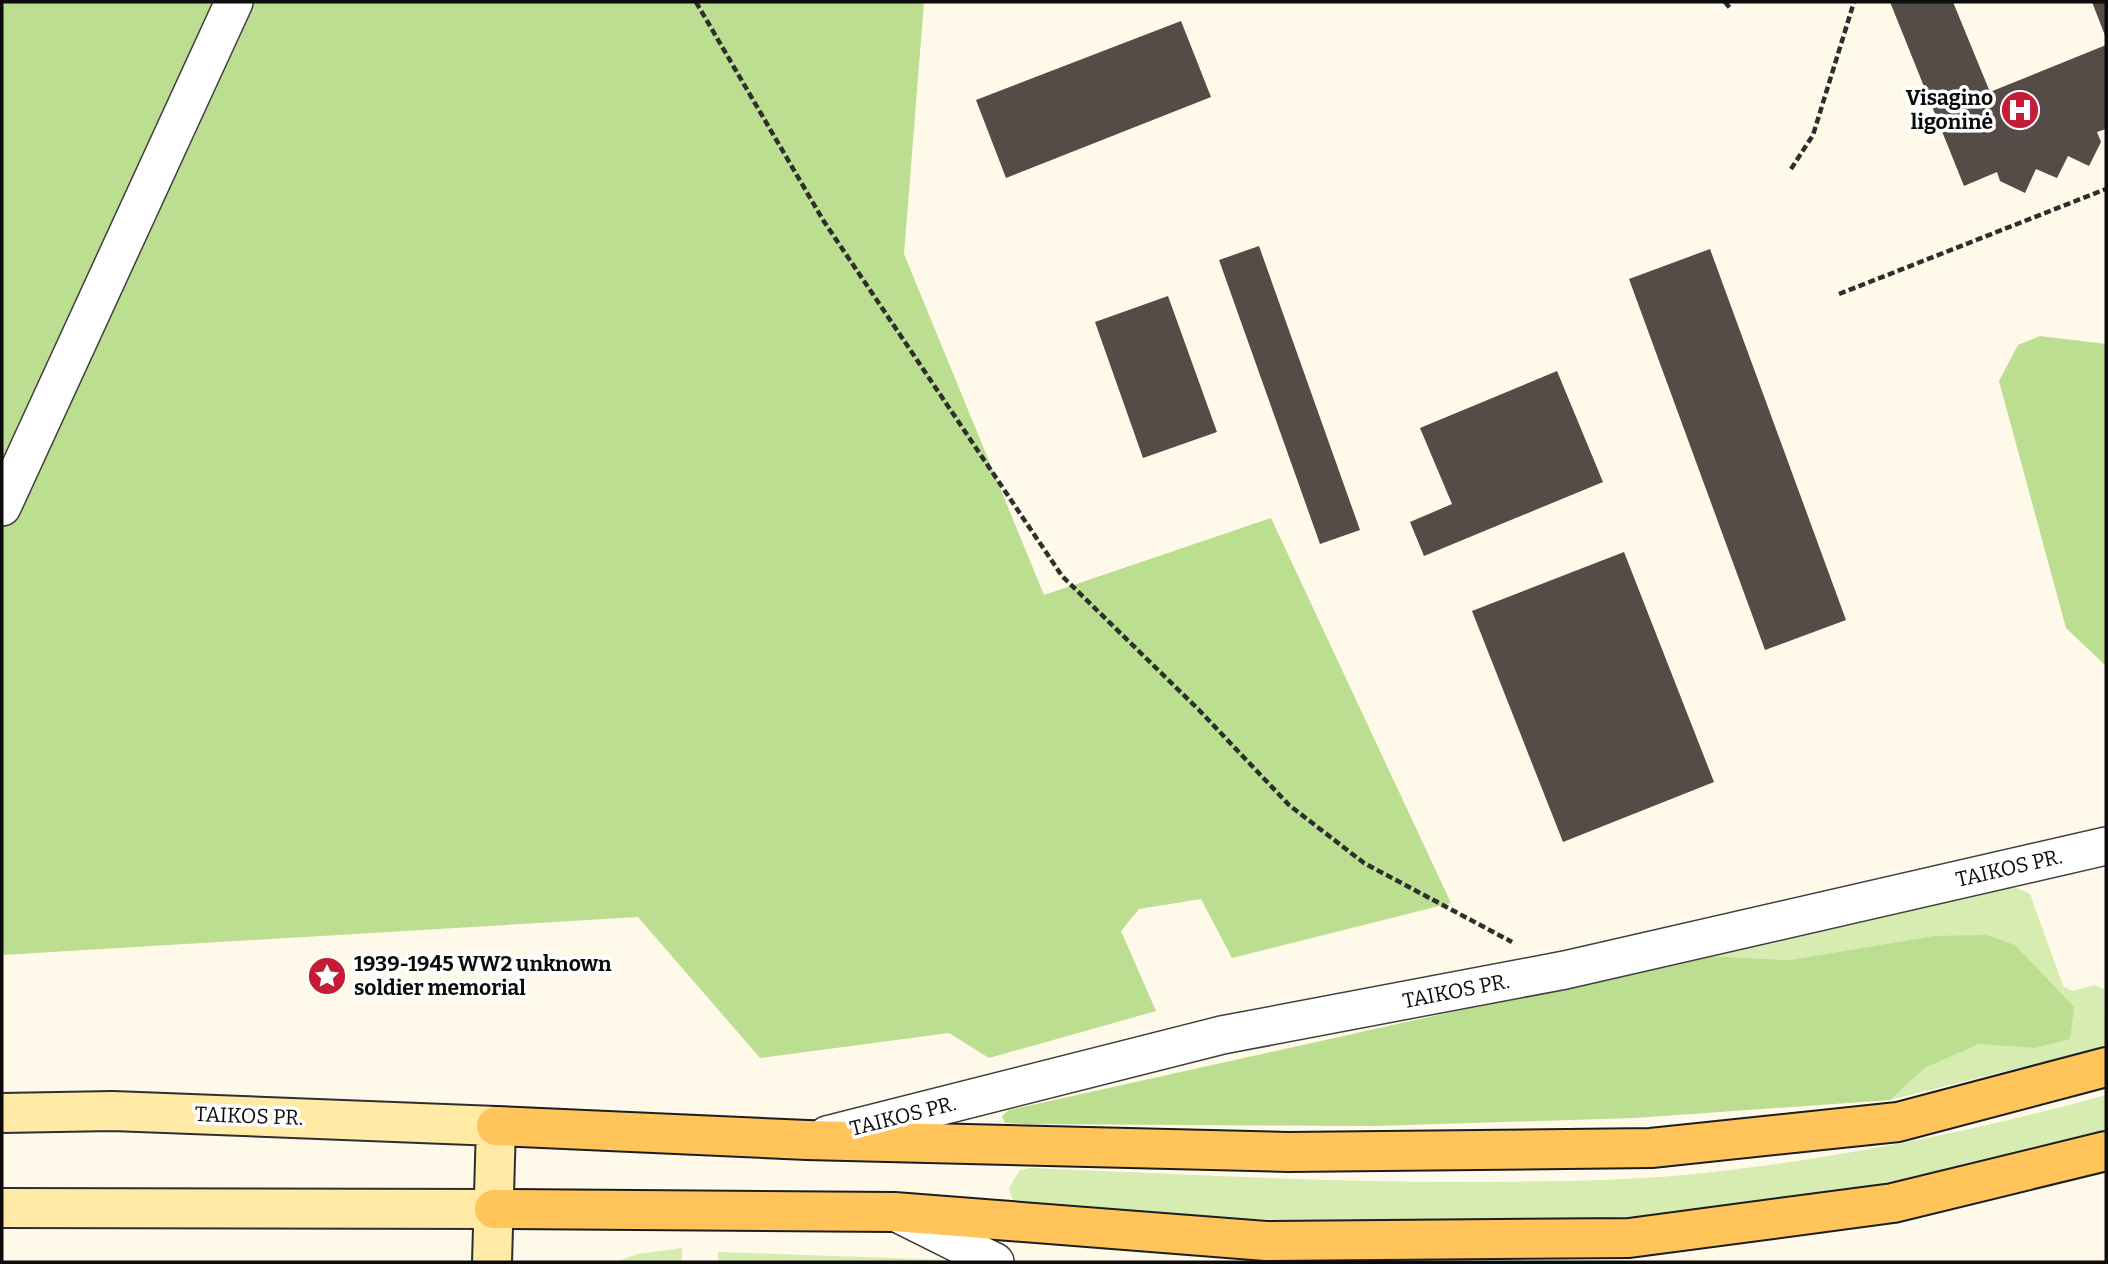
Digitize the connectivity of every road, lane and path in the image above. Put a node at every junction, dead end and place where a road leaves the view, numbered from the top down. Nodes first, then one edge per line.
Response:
1 (234, 2) edge
2 (696, 2) edge
3 (1725, 2) edge
4 (1854, 2) edge
5 (1730, 8) dead end
6 (1791, 169) dead end
7 (2106, 188) edge
8 (1839, 294) dead end
9 (2, 507) edge
10 (2106, 846) edge
11 (1565, 970) junction
12 (2106, 1067) edge
13 (2, 1113) edge
14 (496, 1126) junction
15 (807, 1140) junction
16 (2106, 1151) edge
17 (2, 1208) edge
18 (494, 1209) junction
19 (894, 1212) junction
20 (492, 1262) edge
21 (995, 1262) edge

1 - 9 street
2 - 11 path
3 - 5 path
4 - 6 path
7 - 8 path
10 - 11 street, TAIKOS PR.
11 - 15 street, TAIKOS PR.
12 - 15 main road, TAIKOS PR.
13 - 14 main road, TAIKOS PR.
14 - 15 main road, TAIKOS PR.
14 - 18 main road
16 - 19 main road
17 - 18 main road
18 - 19 main road
18 - 20 main road
19 - 21 street

